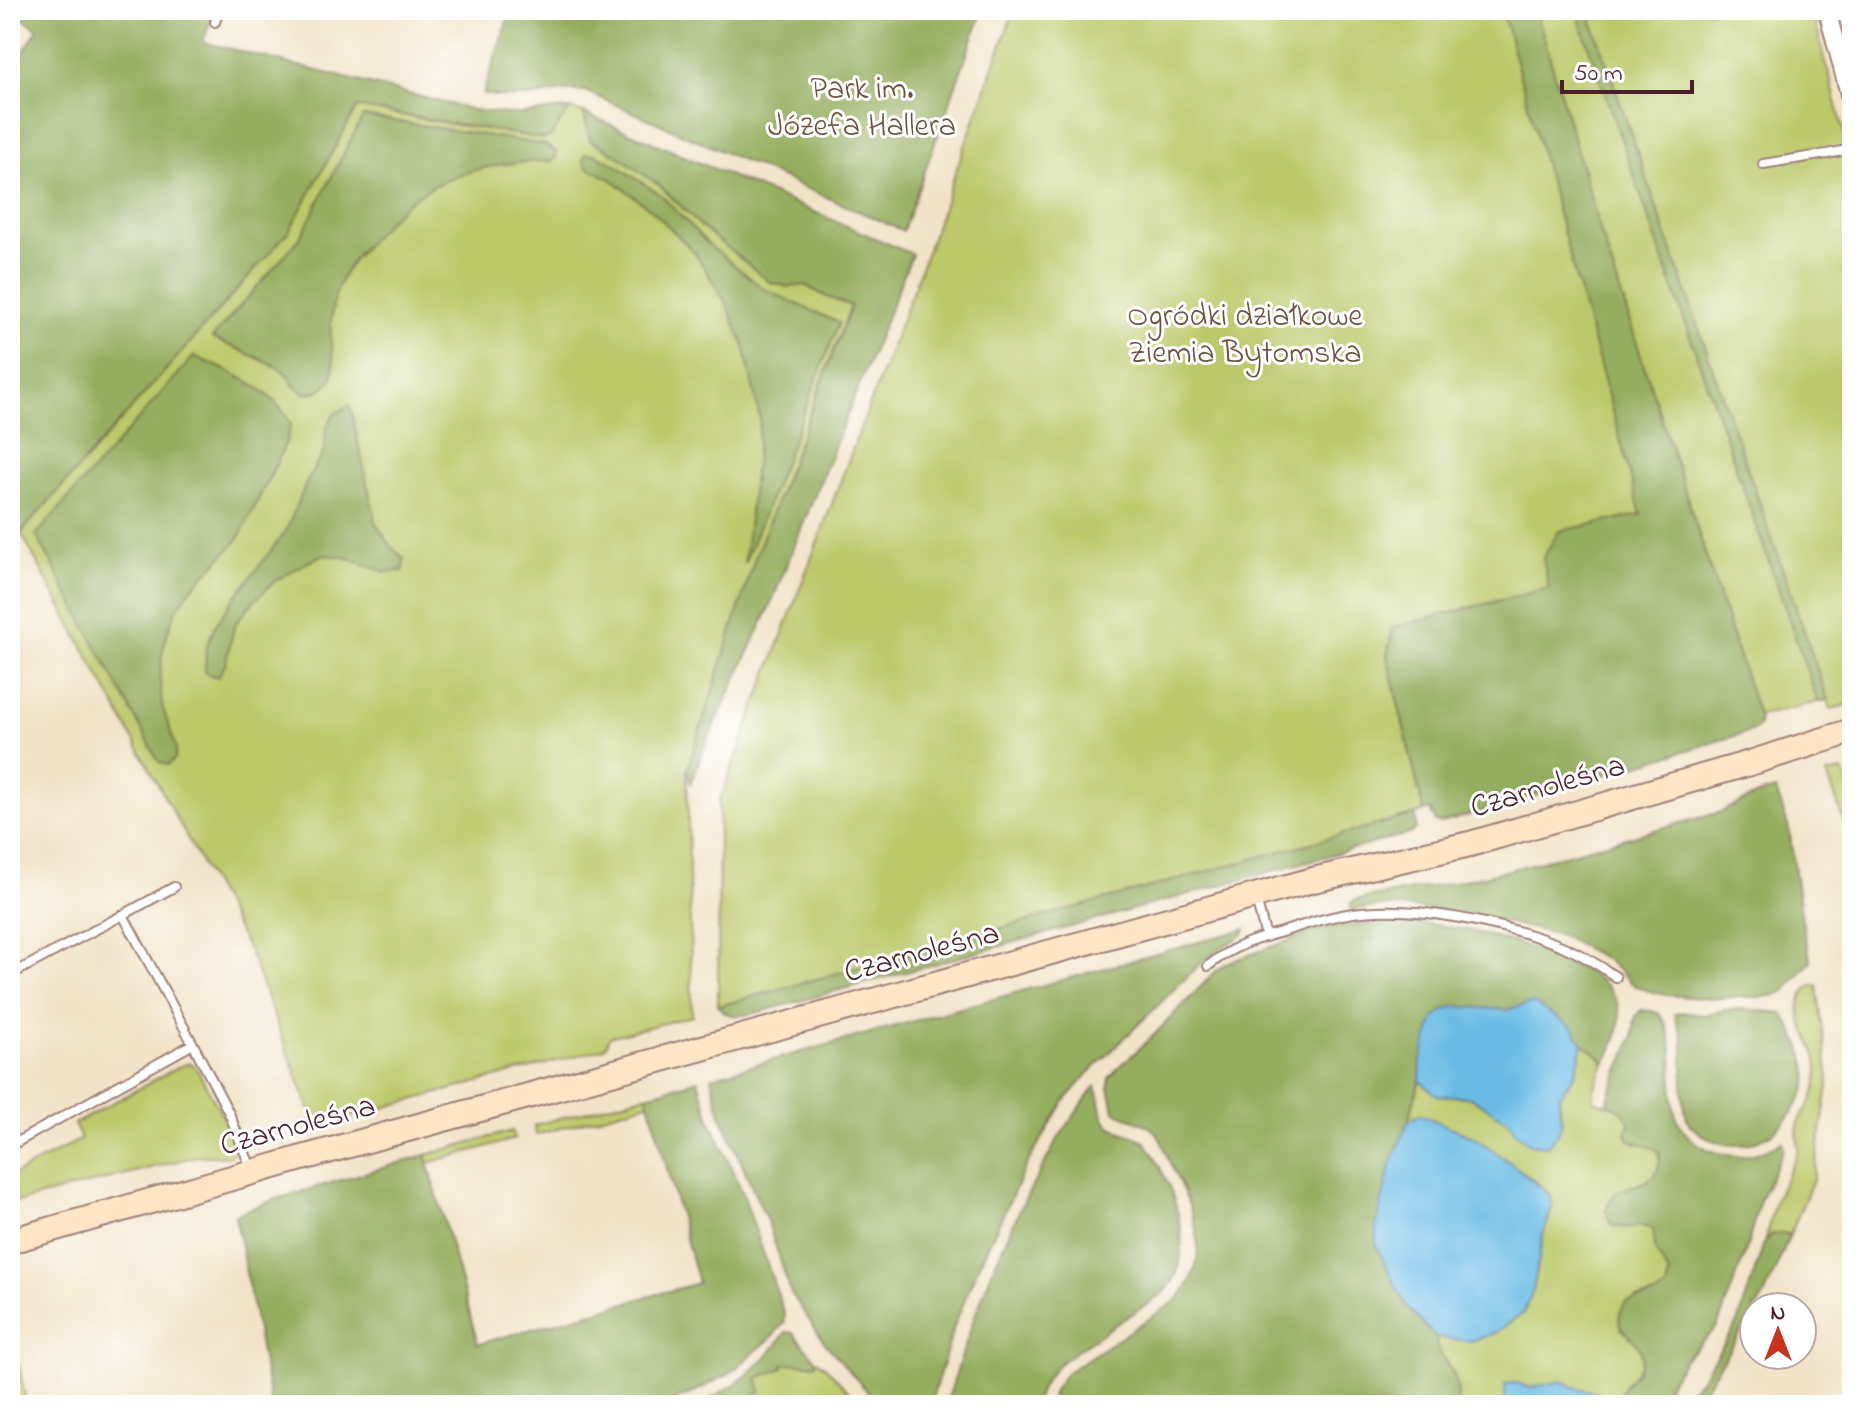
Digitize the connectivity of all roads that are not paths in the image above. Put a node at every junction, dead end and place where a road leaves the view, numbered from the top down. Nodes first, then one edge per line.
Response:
1 (219, 10) edge
2 (1827, 10) edge
3 (215, 22) dead end
4 (1852, 106) edge
5 (1852, 149) edge
6 (1763, 164) dead end
7 (1848, 733) edge
8 (174, 887) dead end
9 (1255, 896) junction
10 (123, 915) junction
11 (1266, 937) junction
12 (1208, 966) dead end
13 (10, 975) edge
14 (1616, 977) dead end
15 (193, 1044) junction
16 (10, 1146) edge
17 (252, 1172) junction
18 (10, 1241) edge

1 - 3 lane
2 - 4 street
5 - 6 lane
7 - 9 street, Czarnoleśna
8 - 10 lane
9 - 11 lane
9 - 17 street, Czarnoleśna
10 - 13 lane
10 - 15 lane
11 - 12 lane
11 - 14 lane
15 - 16 lane
15 - 17 lane
17 - 18 street, Czarnoleśna

